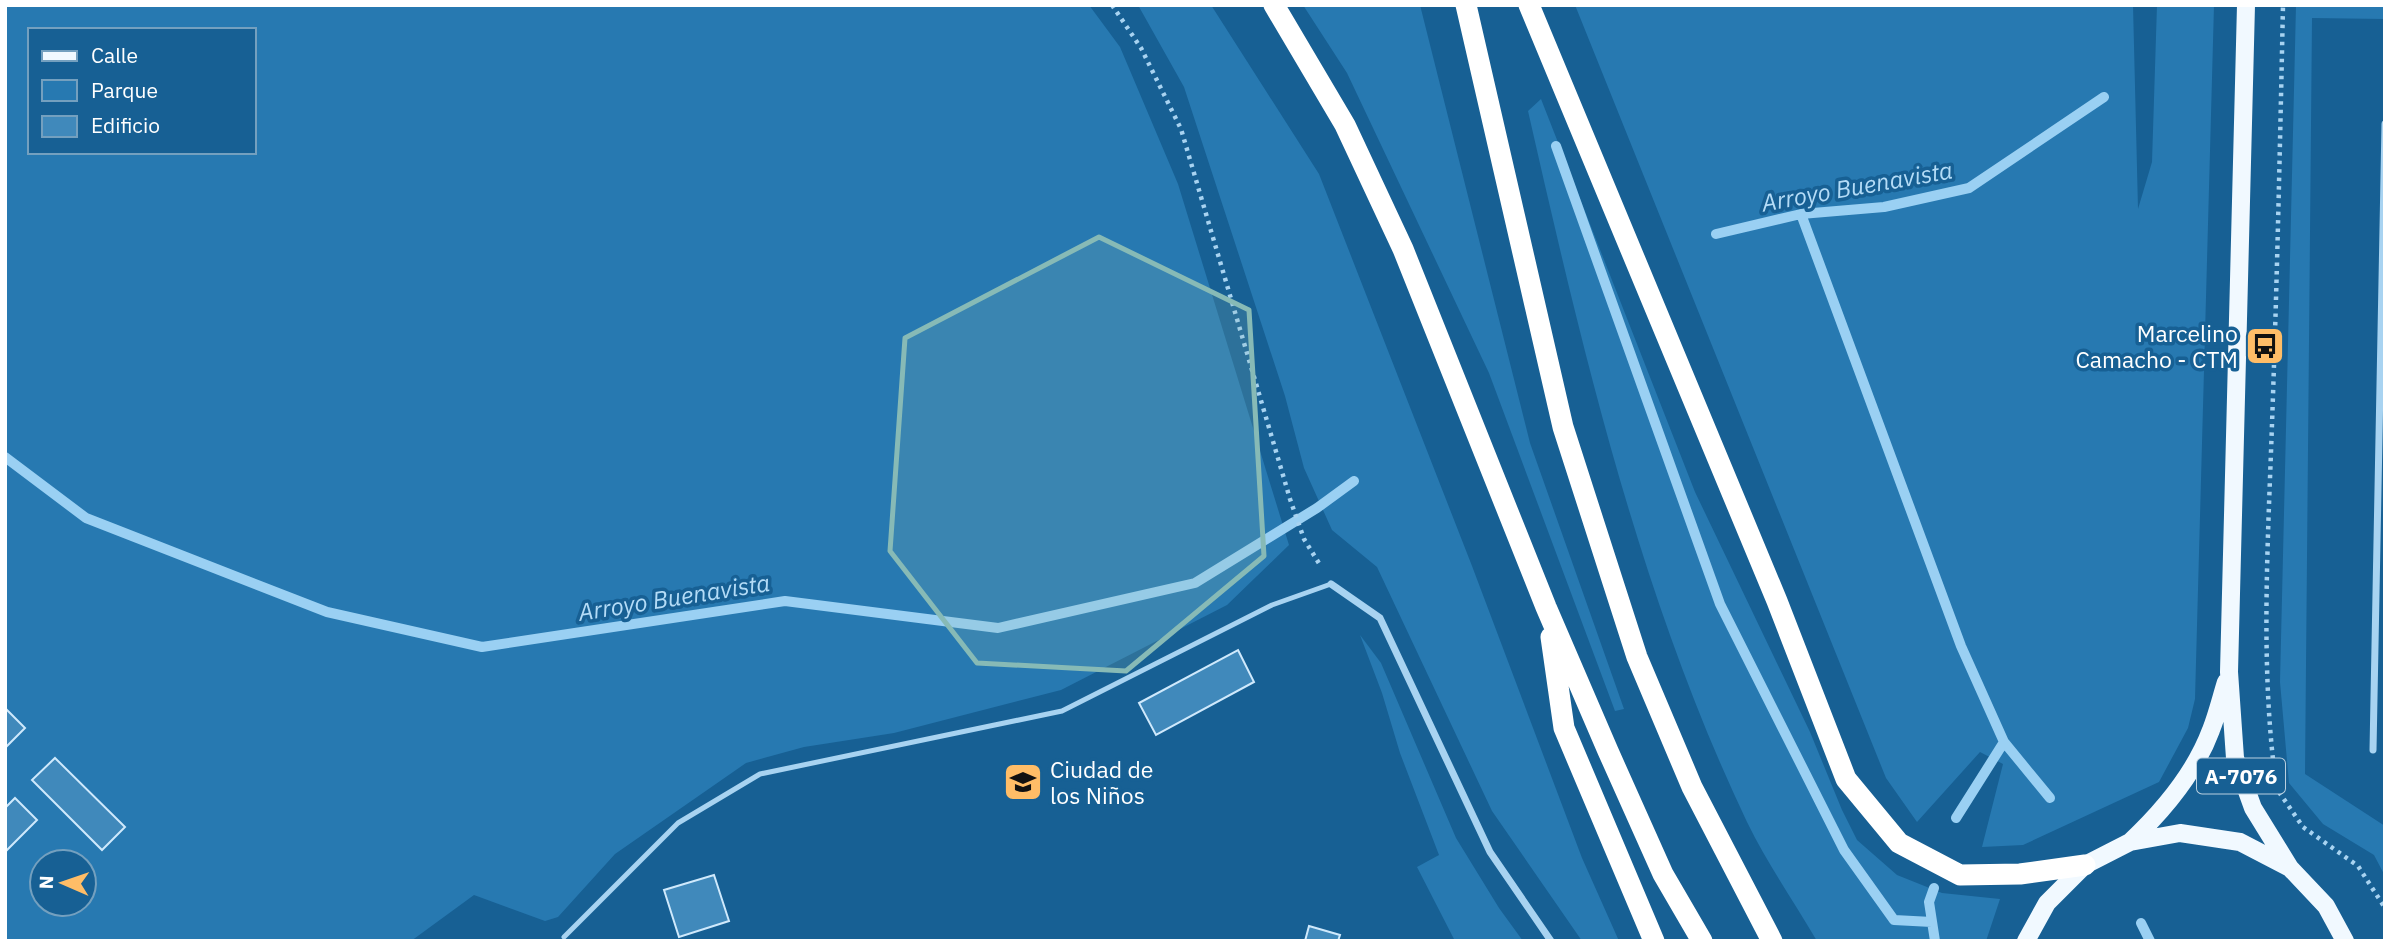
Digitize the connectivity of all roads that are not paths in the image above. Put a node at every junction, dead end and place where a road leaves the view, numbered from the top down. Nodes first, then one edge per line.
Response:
1 (1274, 5) edge
2 (1466, 5) edge
3 (1529, 5) edge
4 (2246, 5) edge
5 (2385, 124) edge
6 (2383, 365) edge
7 (1331, 584) joint
8 (1546, 607) junction
9 (2229, 672) junction
10 (2373, 750) dead end
11 (2130, 842) junction
12 (2085, 865) junction
13 (2290, 868) junction
14 (564, 937) dead end
15 (1551, 941) edge
16 (1654, 941) edge
17 (1702, 941) edge
18 (1772, 941) edge
19 (2026, 941) edge
20 (2345, 941) edge

1 - 8 highway
2 - 18 highway
3 - 12 highway
4 - 9 main road, A-7076
5 - 6 street
6 - 10 street
7 - 14 lane
7 - 15 street
8 - 16 highway
8 - 17 highway
9 - 11 main road, A-7076
9 - 13 main road, A-7076
11 - 12 main road, A-7076
11 - 13 main road, A-7076
12 - 19 main road, A-7076
13 - 20 main road, A-7076

